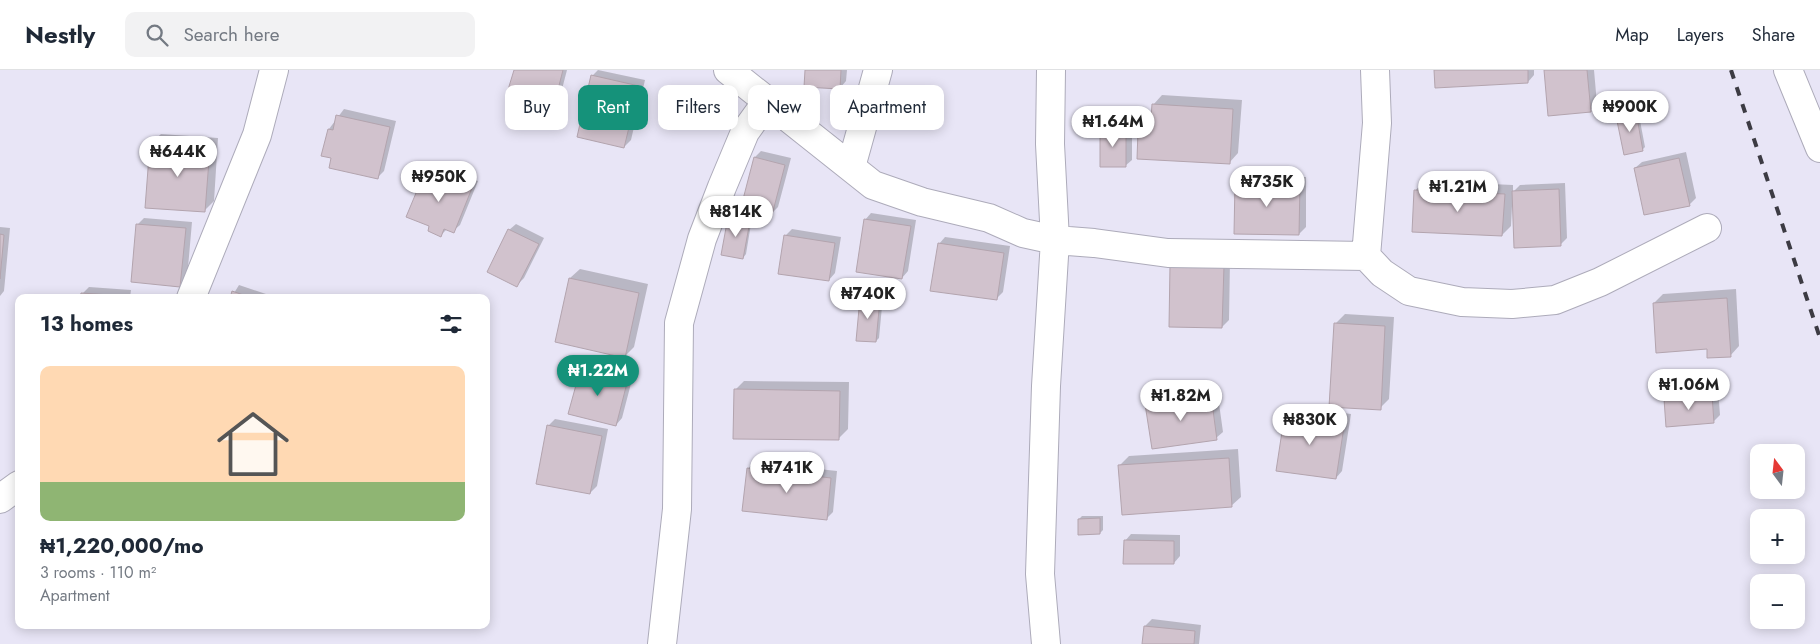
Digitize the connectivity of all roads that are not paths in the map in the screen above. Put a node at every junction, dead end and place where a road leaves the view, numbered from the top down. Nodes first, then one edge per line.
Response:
1 (274, 70) edge
2 (728, 70) edge
3 (878, 70) edge
4 (1052, 70) edge
5 (1375, 70) edge
6 (1788, 70) edge
7 (748, 85) edge
8 (748, 127) edge
9 (805, 130) edge
10 (1820, 148) edge
11 (851, 167) junction
12 (1707, 228) dead end
13 (1055, 240) junction
14 (1366, 256) junction
15 (193, 294) edge
16 (15, 488) edge
17 (0, 499) edge
18 (662, 644) edge
19 (1046, 644) edge

1 - 15 street
2 - 7 street
3 - 11 street
4 - 13 street
5 - 14 street
6 - 10 street
8 - 18 street
9 - 11 street
11 - 13 street
12 - 14 street
13 - 14 street
13 - 19 street
16 - 17 street

